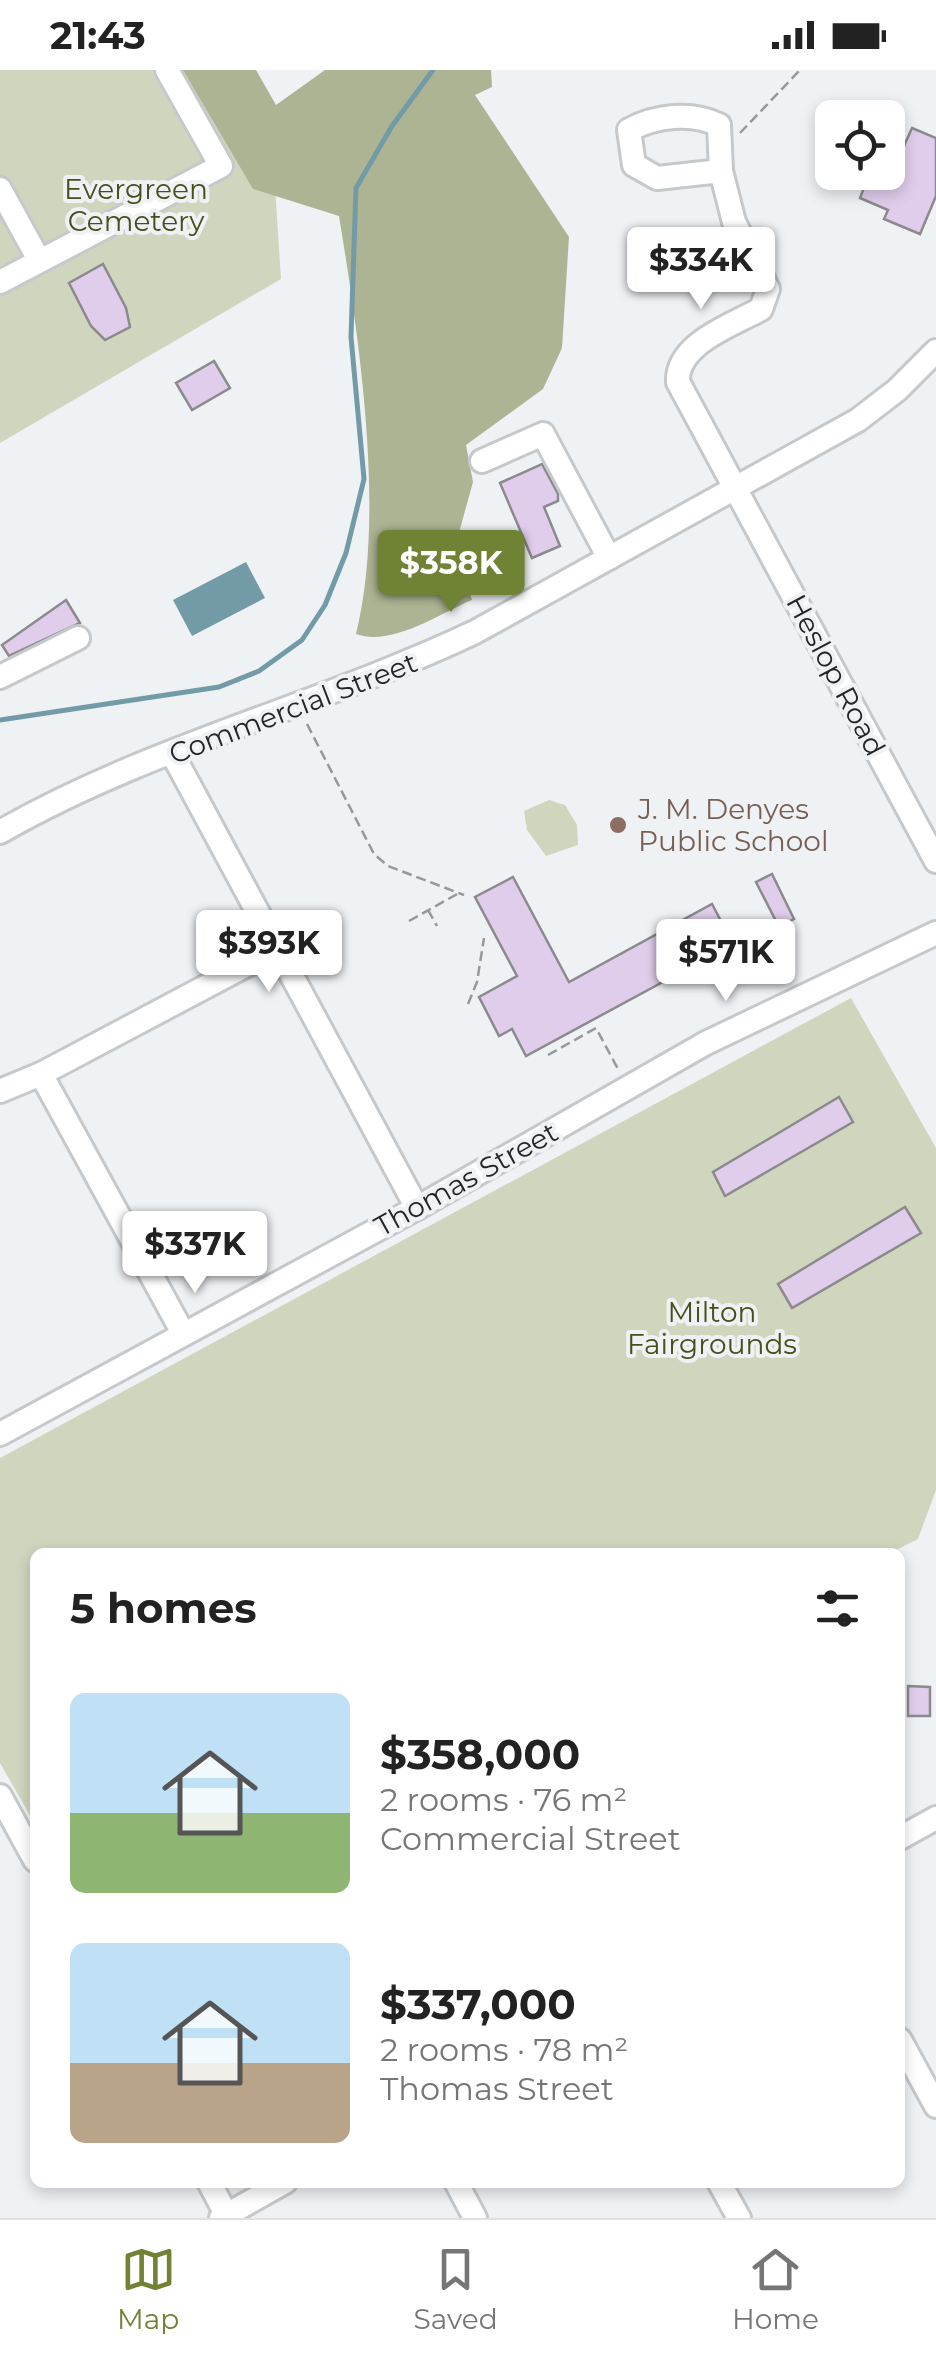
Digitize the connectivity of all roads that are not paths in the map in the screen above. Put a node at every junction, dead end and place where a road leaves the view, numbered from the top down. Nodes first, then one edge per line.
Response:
1 (167, 70) edge
2 (721, 162) road end
3 (0, 189) edge
4 (38, 260) junction
5 (0, 282) edge
6 (933, 362) edge
7 (482, 461) dead end
8 (736, 490) junction
9 (609, 558) junction
10 (78, 638) dead end
11 (0, 677) edge
12 (173, 755) junction
13 (0, 832) edge
14 (936, 861) edge
15 (936, 933) edge
16 (274, 950) junction
17 (41, 1074) junction
18 (0, 1091) edge
19 (417, 1208) junction
20 (183, 1333) junction
21 (0, 1434) edge
22 (0, 1796) edge
23 (936, 1818) edge
24 (905, 1835) edge
25 (30, 1851) edge
26 (905, 2049) edge
27 (936, 2106) edge
28 (212, 2188) edge
29 (275, 2188) edge
30 (459, 2188) edge
31 (722, 2188) edge
32 (225, 2217) edge
33 (476, 2218) edge
34 (739, 2218) edge

1 - 4 street
2 - 8 street, Heslop Road
3 - 4 street
4 - 5 street
6 - 8 street, Commercial Street
7 - 9 street
8 - 9 street, Commercial Street
8 - 14 street, Heslop Road
9 - 12 street, Commercial Street
10 - 11 street
12 - 13 street, Commercial Street
12 - 16 street
15 - 19 street, Thomas Street
16 - 17 street
16 - 19 street
17 - 18 street
17 - 20 street
19 - 20 street, Thomas Street
20 - 21 street, Thomas Street
22 - 25 street
23 - 24 street
26 - 27 street
28 - 32 street
29 - 32 street
30 - 33 street
31 - 34 street

